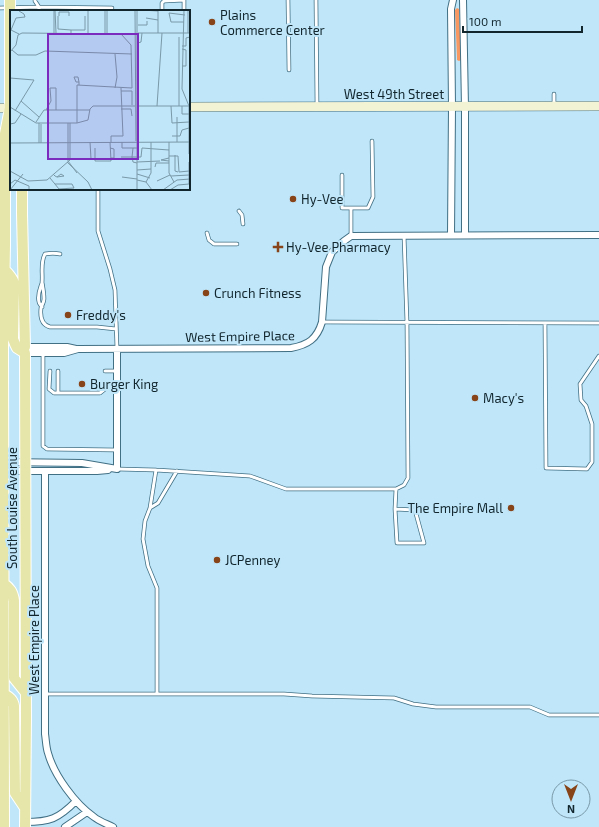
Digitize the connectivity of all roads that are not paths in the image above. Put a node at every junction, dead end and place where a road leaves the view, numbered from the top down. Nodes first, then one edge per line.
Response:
1 (35, 0) edge
2 (184, 0) edge
3 (288, 0) edge
4 (316, 0) edge
5 (453, 0) edge
6 (463, 0) edge
7 (7, 5) edge
8 (112, 8) dead end
9 (39, 9) edge
10 (162, 10) edge
11 (10, 54) edge
12 (289, 70) dead end
13 (10, 84) edge
14 (554, 94) dead end
15 (554, 106) junction
16 (599, 106) edge
17 (317, 107) junction
18 (452, 107) junction
19 (465, 107) junction
20 (190, 108) edge
21 (8, 109) edge
22 (372, 141) dead end
23 (342, 175) dead end
24 (22, 190) edge
25 (98, 190) edge
26 (351, 208) junction
27 (239, 211) dead end
28 (243, 224) dead end
29 (207, 233) dead end
30 (404, 235) junction
31 (451, 235) junction
32 (465, 235) junction
33 (599, 235) edge
34 (351, 236) junction
35 (237, 244) dead end
36 (60, 254) dead end
37 (5, 270) junction
38 (322, 322) junction
39 (407, 323) junction
40 (545, 323) junction
41 (599, 323) edge
42 (116, 329) junction
43 (2, 349) edge
44 (117, 349) junction
45 (25, 350) junction
46 (78, 350) junction
47 (43, 354) junction
48 (599, 356) edge
49 (50, 371) dead end
50 (58, 371) dead end
51 (105, 371) dead end
52 (117, 372) junction
53 (105, 389) dead end
54 (58, 393) junction
55 (117, 450) junction
56 (2, 467) edge
57 (25, 467) junction
58 (117, 469) junction
59 (156, 470) junction
60 (45, 471) junction
61 (177, 471) junction
62 (396, 488) junction
63 (150, 508) junction
64 (395, 509) junction
65 (3, 583) junction
66 (26, 693) junction
67 (4, 694) junction
68 (45, 694) junction
69 (157, 694) junction
70 (599, 715) edge
71 (2, 765) edge
72 (76, 801) junction
73 (25, 809) junction
74 (87, 812) junction
75 (25, 824) edge
76 (4, 827) edge
77 (65, 827) edge
78 (113, 827) edge

1 - 9 lane
2 - 10 lane
3 - 12 lane
4 - 17 lane
5 - 18 street
6 - 19 street
7 - 9 lane
7 - 11 main road, South Louise Avenue
8 - 9 lane
13 - 21 main road, South Louise Avenue
14 - 15 lane
15 - 16 main road, West 49th Street
15 - 19 main road, West 49th Street
17 - 18 main road, West 49th Street
17 - 20 main road, West 49th Street
18 - 19 main road, West 49th Street
18 - 31 street
19 - 32 street
21 - 37 main road, South Louise Avenue
22 - 26 lane
23 - 26 lane
24 - 45 main road, South Louise Avenue
25 - 42 lane
26 - 34 lane
27 - 28 lane
29 - 35 lane
30 - 31 street
30 - 34 street
30 - 39 lane
31 - 32 street
32 - 33 street
34 - 38 street, West Empire Place
36 - 42 lane
37 - 43 main road, South Louise Avenue
37 - 45 main road
38 - 39 lane
38 - 44 street, West Empire Place
39 - 40 lane
39 - 62 lane
40 - 41 lane
40 - 48 lane
42 - 44 lane
43 - 56 main road, South Louise Avenue
44 - 46 street, West Empire Place
44 - 52 street
45 - 46 street, West Empire Place
45 - 47 street, West Empire Place
45 - 57 main road, South Louise Avenue
46 - 47 street, West Empire Place
47 - 55 lane
49 - 54 lane
50 - 54 lane
51 - 52 lane
52 - 55 street
53 - 54 lane
55 - 58 street
56 - 57 street
56 - 57 street
56 - 65 main road, South Louise Avenue
57 - 58 street
57 - 60 street
57 - 66 main road, South Louise Avenue
58 - 59 lane
58 - 60 street
59 - 61 lane
59 - 63 lane
60 - 68 street, West Empire Place
61 - 62 lane
61 - 63 lane
62 - 64 lane
63 - 69 lane
64 - 64 lane
65 - 66 main road
65 - 67 main road, South Louise Avenue
66 - 73 main road, South Louise Avenue
67 - 71 main road, South Louise Avenue
67 - 73 main road
68 - 69 lane
68 - 72 street, West Empire Place
69 - 70 lane
71 - 76 main road, South Louise Avenue
72 - 74 street, West Empire Place
72 - 75 street
73 - 75 main road, South Louise Avenue
74 - 77 street
74 - 78 street, West Empire Place

